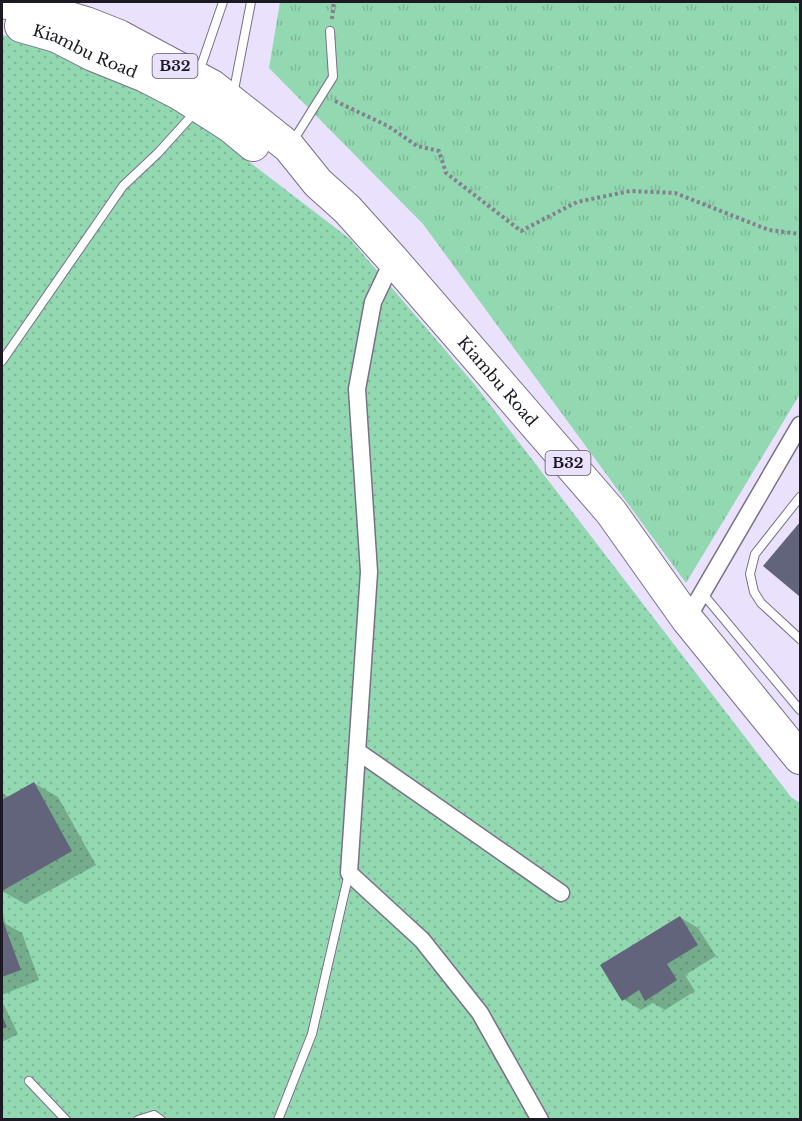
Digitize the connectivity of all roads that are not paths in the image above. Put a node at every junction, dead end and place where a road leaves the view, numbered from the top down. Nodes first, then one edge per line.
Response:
1 (2, 2) edge
2 (223, 2) edge
3 (251, 2) edge
4 (2, 21) edge
5 (330, 31) dead end
6 (210, 93) junction
7 (290, 147) junction
8 (318, 183) junction
9 (393, 260) junction
10 (2, 361) edge
11 (801, 425) edge
12 (801, 497) edge
13 (695, 606) junction
14 (801, 639) edge
15 (801, 710) edge
16 (357, 751) junction
17 (801, 758) edge
18 (349, 873) junction
19 (561, 893) dead end
20 (29, 1081) dead end
21 (66, 1119) edge
22 (138, 1119) edge
23 (161, 1119) edge
24 (278, 1119) edge
25 (540, 1119) edge

1 - 6 highway, Kiambu Road / B32
2 - 6 lane
3 - 6 lane
4 - 6 highway, Kiambu Road / B32
5 - 7 lane
6 - 7 highway, Kiambu Road / B32
6 - 8 highway, Kiambu Road / B32
6 - 10 lane
7 - 8 highway, Kiambu Road / B32
8 - 9 highway, Kiambu Road / B32
9 - 13 highway, Kiambu Road / B32
9 - 16 street
11 - 13 street
12 - 14 lane
13 - 15 lane
13 - 17 highway, Kiambu Road / B32
16 - 18 street
16 - 19 street
18 - 24 lane
18 - 25 street
20 - 21 lane
22 - 23 lane

